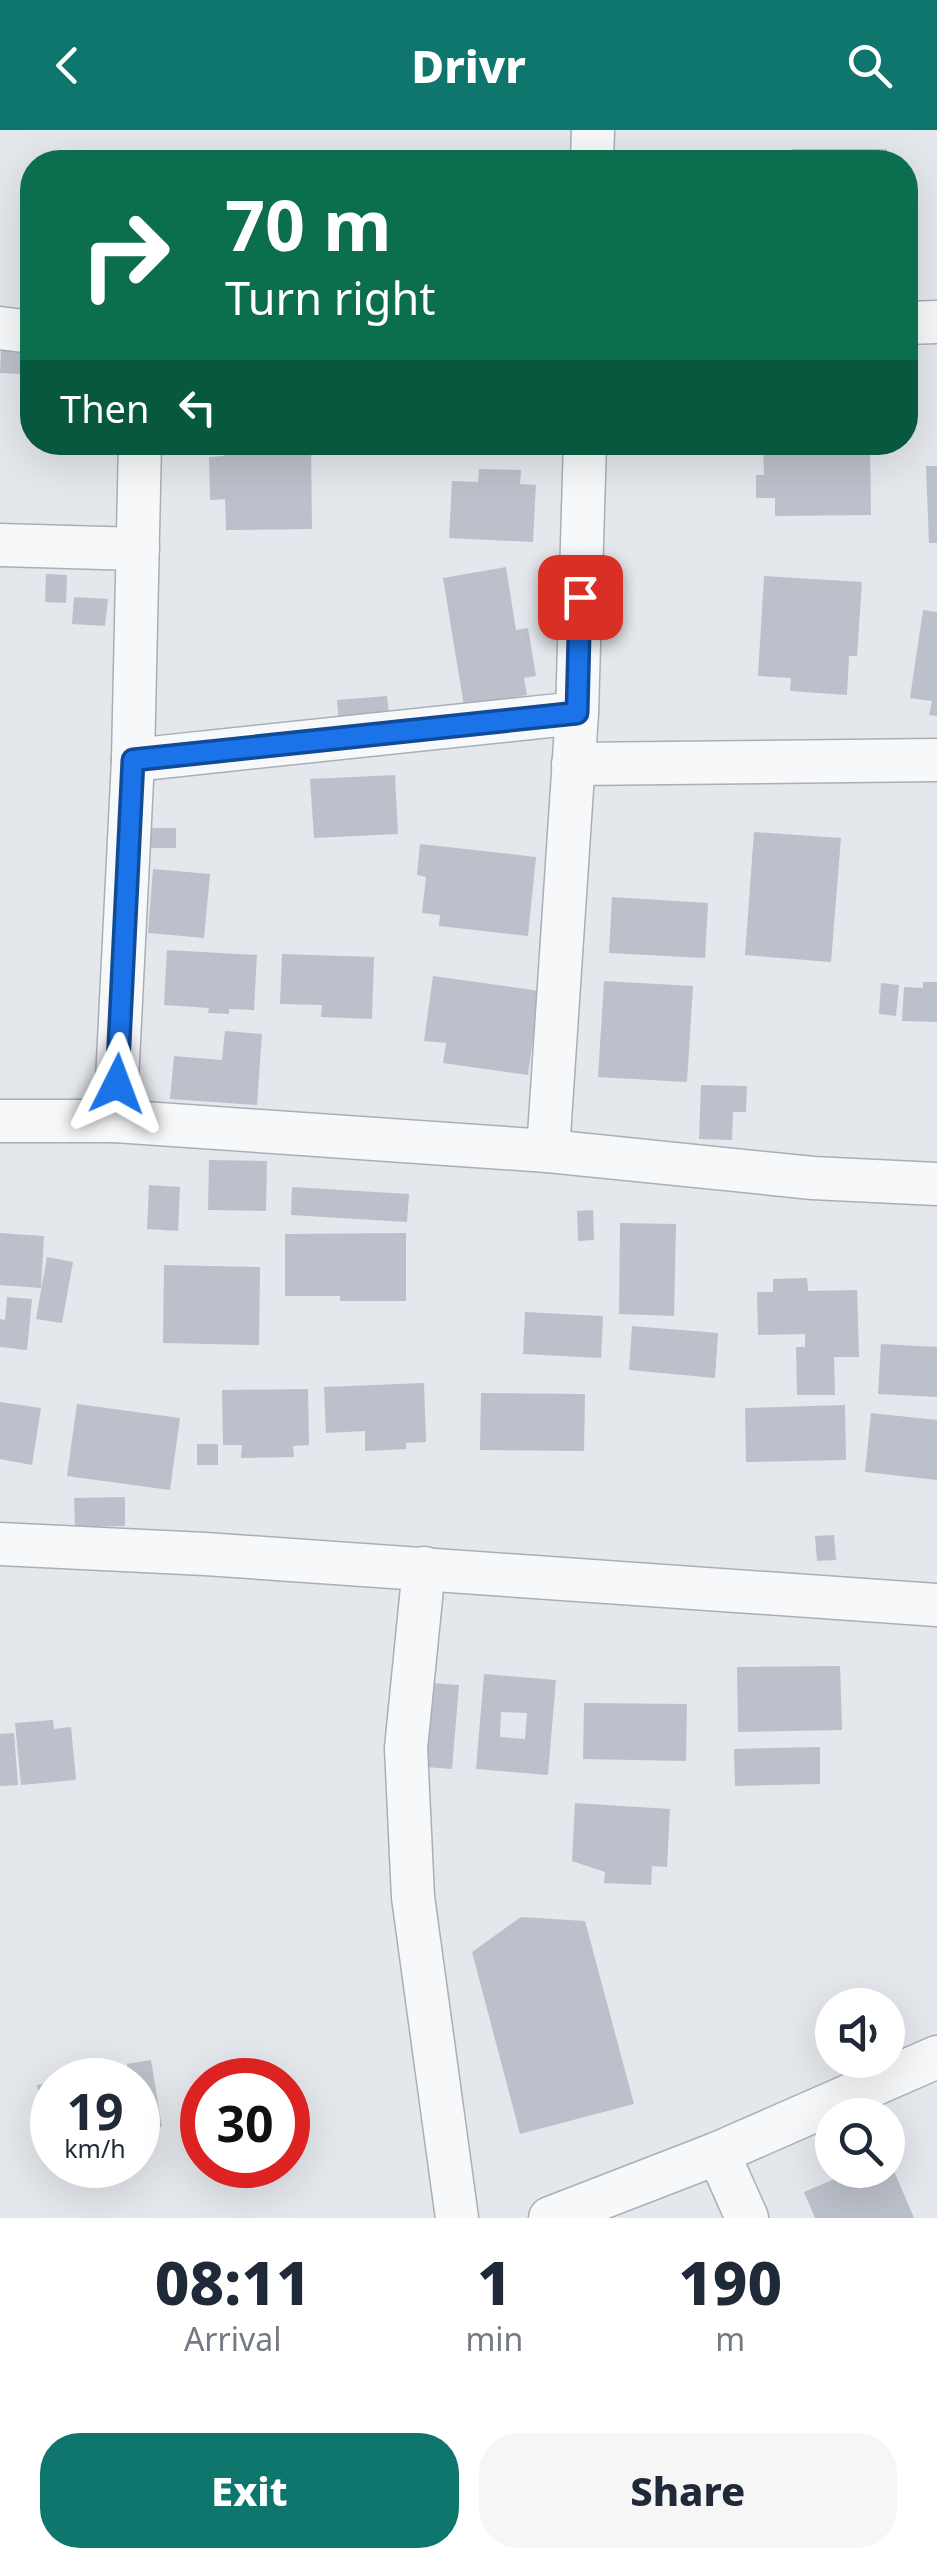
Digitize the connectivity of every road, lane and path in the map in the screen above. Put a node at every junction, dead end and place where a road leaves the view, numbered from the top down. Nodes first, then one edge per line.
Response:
1 (140, 455) edge
2 (585, 455) edge
3 (0, 545) edge
4 (138, 549) junction
5 (577, 713) junction
6 (133, 760) junction
7 (937, 760) edge
8 (573, 764) junction
9 (115, 1120) junction
10 (0, 1121) edge
11 (548, 1151) junction
12 (937, 1184) edge
13 (0, 1544) edge
14 (424, 1568) junction
15 (937, 1605) edge
16 (937, 2056) edge
17 (718, 2153) junction
18 (457, 2218) edge
19 (550, 2218) edge
20 (747, 2218) edge

1 - 4 street
2 - 5 street
3 - 4 street
4 - 6 street
5 - 6 street
5 - 8 street
6 - 9 street
7 - 8 street
8 - 11 street
9 - 10 street
9 - 11 street
11 - 12 street
13 - 14 street
14 - 15 street
14 - 18 street
16 - 17 street
17 - 19 street
17 - 20 street

